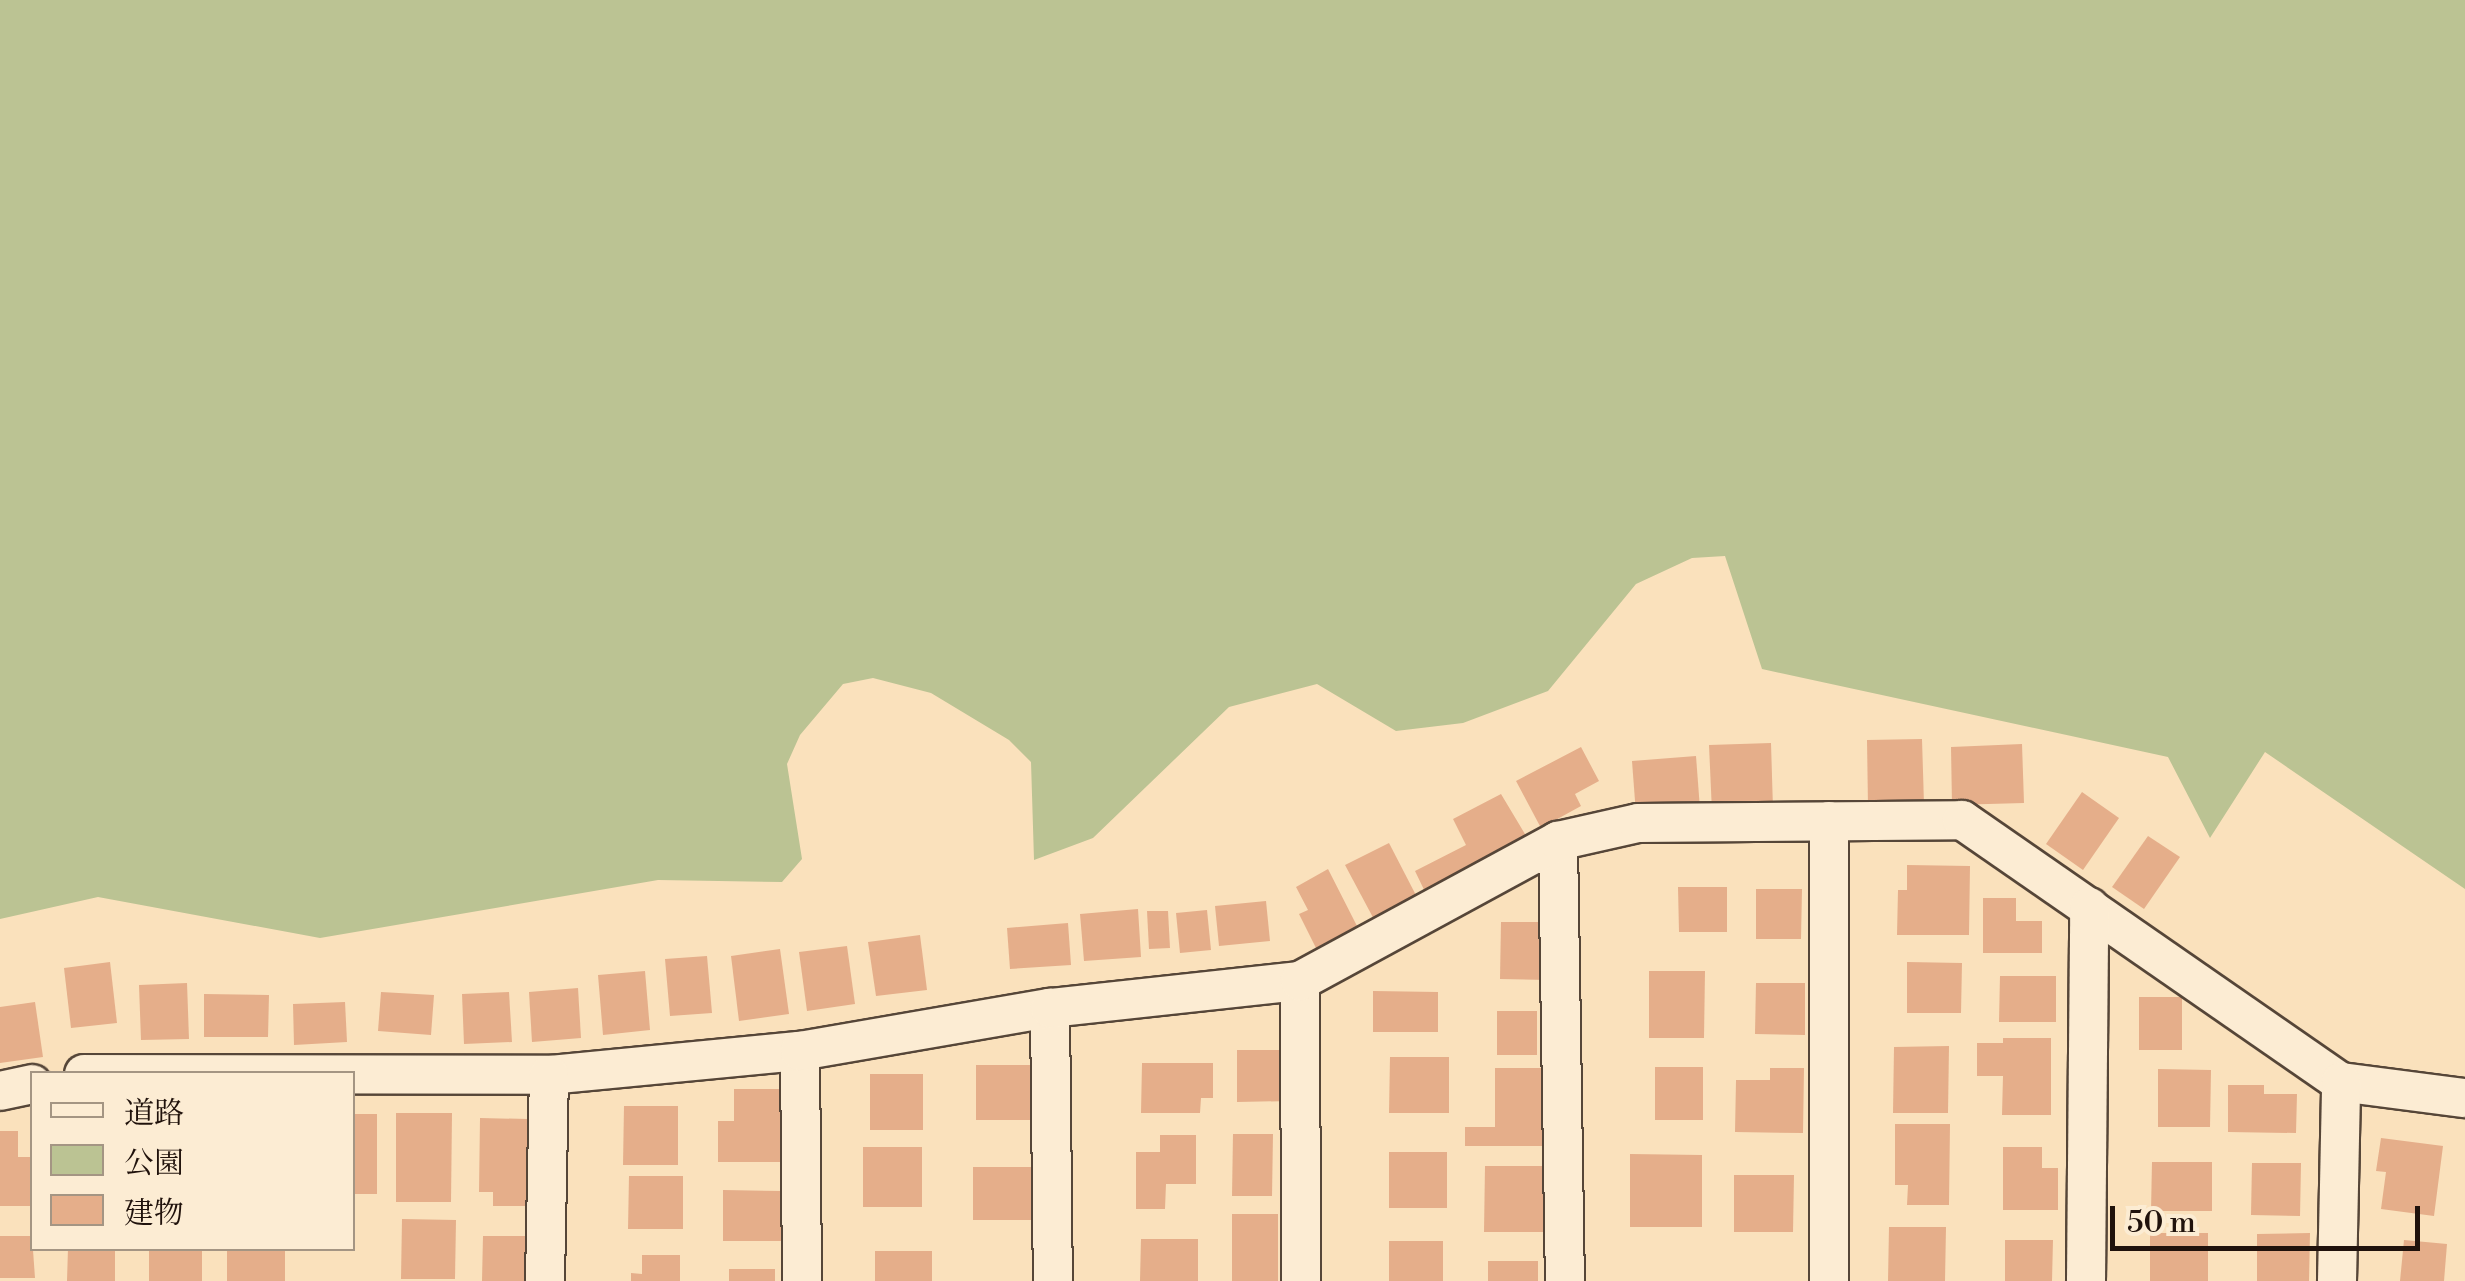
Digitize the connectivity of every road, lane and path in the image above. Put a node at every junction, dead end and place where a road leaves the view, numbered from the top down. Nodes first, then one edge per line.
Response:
1 (1829, 821) junction
2 (1558, 842) junction
3 (2089, 907) junction
4 (1300, 982) junction
5 (1050, 1008) junction
6 (800, 1051) junction
7 (355, 1075) edge
8 (549, 1075) junction
9 (2340, 1082) junction
10 (30, 1084) edge
11 (0, 1091) edge
12 (2465, 1098) edge
13 (545, 1281) edge
14 (802, 1281) edge
15 (1053, 1281) edge
16 (1301, 1281) edge
17 (1565, 1281) edge
18 (1829, 1281) edge
19 (2086, 1281) edge
20 (2337, 1281) edge

1 - 2 street
1 - 3 street
1 - 18 street
2 - 4 street
2 - 17 street
3 - 9 street
3 - 19 street
4 - 5 street
4 - 16 street
5 - 6 street
5 - 15 street
6 - 8 street
6 - 14 street
7 - 8 street
8 - 13 street
9 - 12 street
9 - 20 street
10 - 11 street

